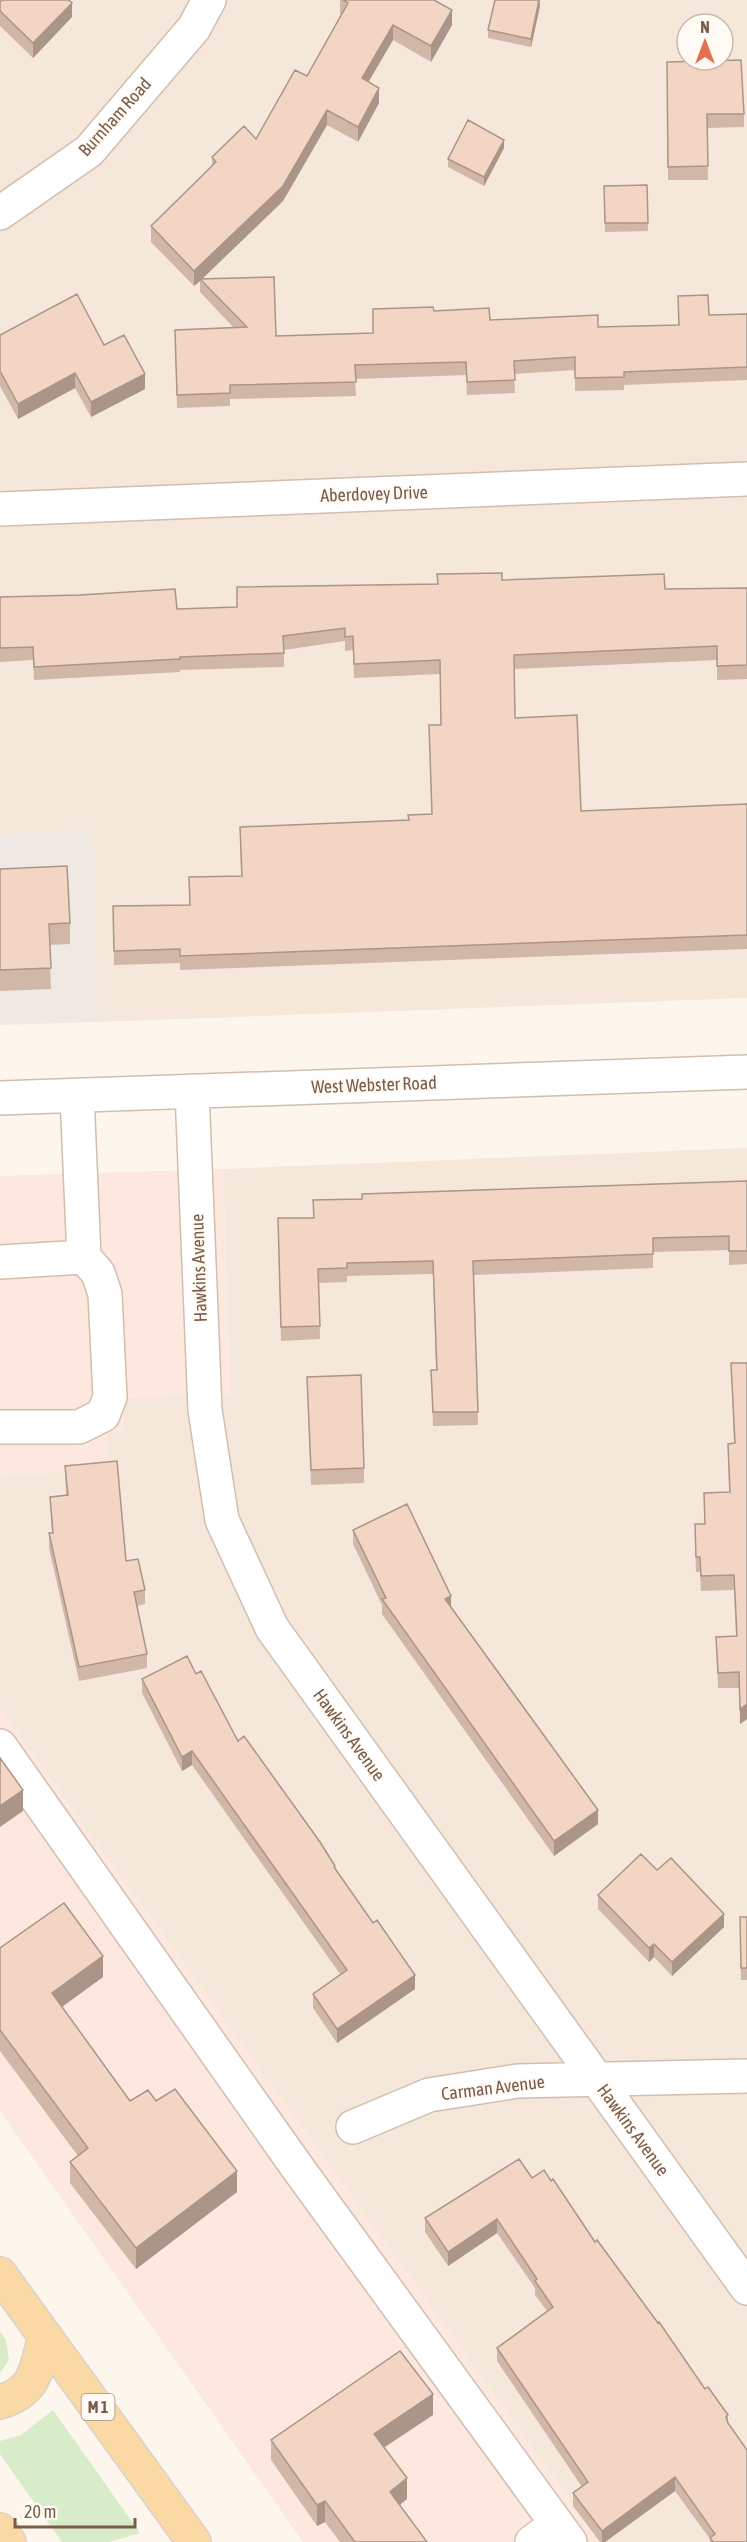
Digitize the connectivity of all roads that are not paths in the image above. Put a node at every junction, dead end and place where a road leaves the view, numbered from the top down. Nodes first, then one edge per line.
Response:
1 (209, 0) edge
2 (0, 213) edge
3 (747, 479) edge
4 (0, 509) edge
5 (747, 1072) edge
6 (192, 1092) junction
7 (77, 1095) junction
8 (0, 1098) edge
9 (84, 1257) junction
10 (0, 1262) edge
11 (0, 1426) edge
12 (0, 1746) edge
13 (747, 2076) edge
14 (598, 2081) junction
15 (353, 2127) dead end
16 (0, 2274) edge
17 (747, 2288) edge
18 (45, 2336) junction
19 (0, 2402) edge
20 (0, 2530) edge
21 (553, 2536) edge
22 (9, 2542) edge
23 (194, 2542) edge

1 - 2 street, Burnham Road
3 - 4 street, Aberdovey Drive
5 - 6 street, West Webster Road
6 - 7 street, West Webster Road
6 - 14 street, Hawkins Avenue
7 - 8 street, West Webster Road
7 - 9 street
9 - 10 street
9 - 11 street
12 - 21 street
13 - 14 street, Carman Avenue
14 - 15 street, Carman Avenue
14 - 17 street, Hawkins Avenue
16 - 18 main road, M 1
18 - 19 main road
18 - 23 main road, M 1
20 - 22 main road

